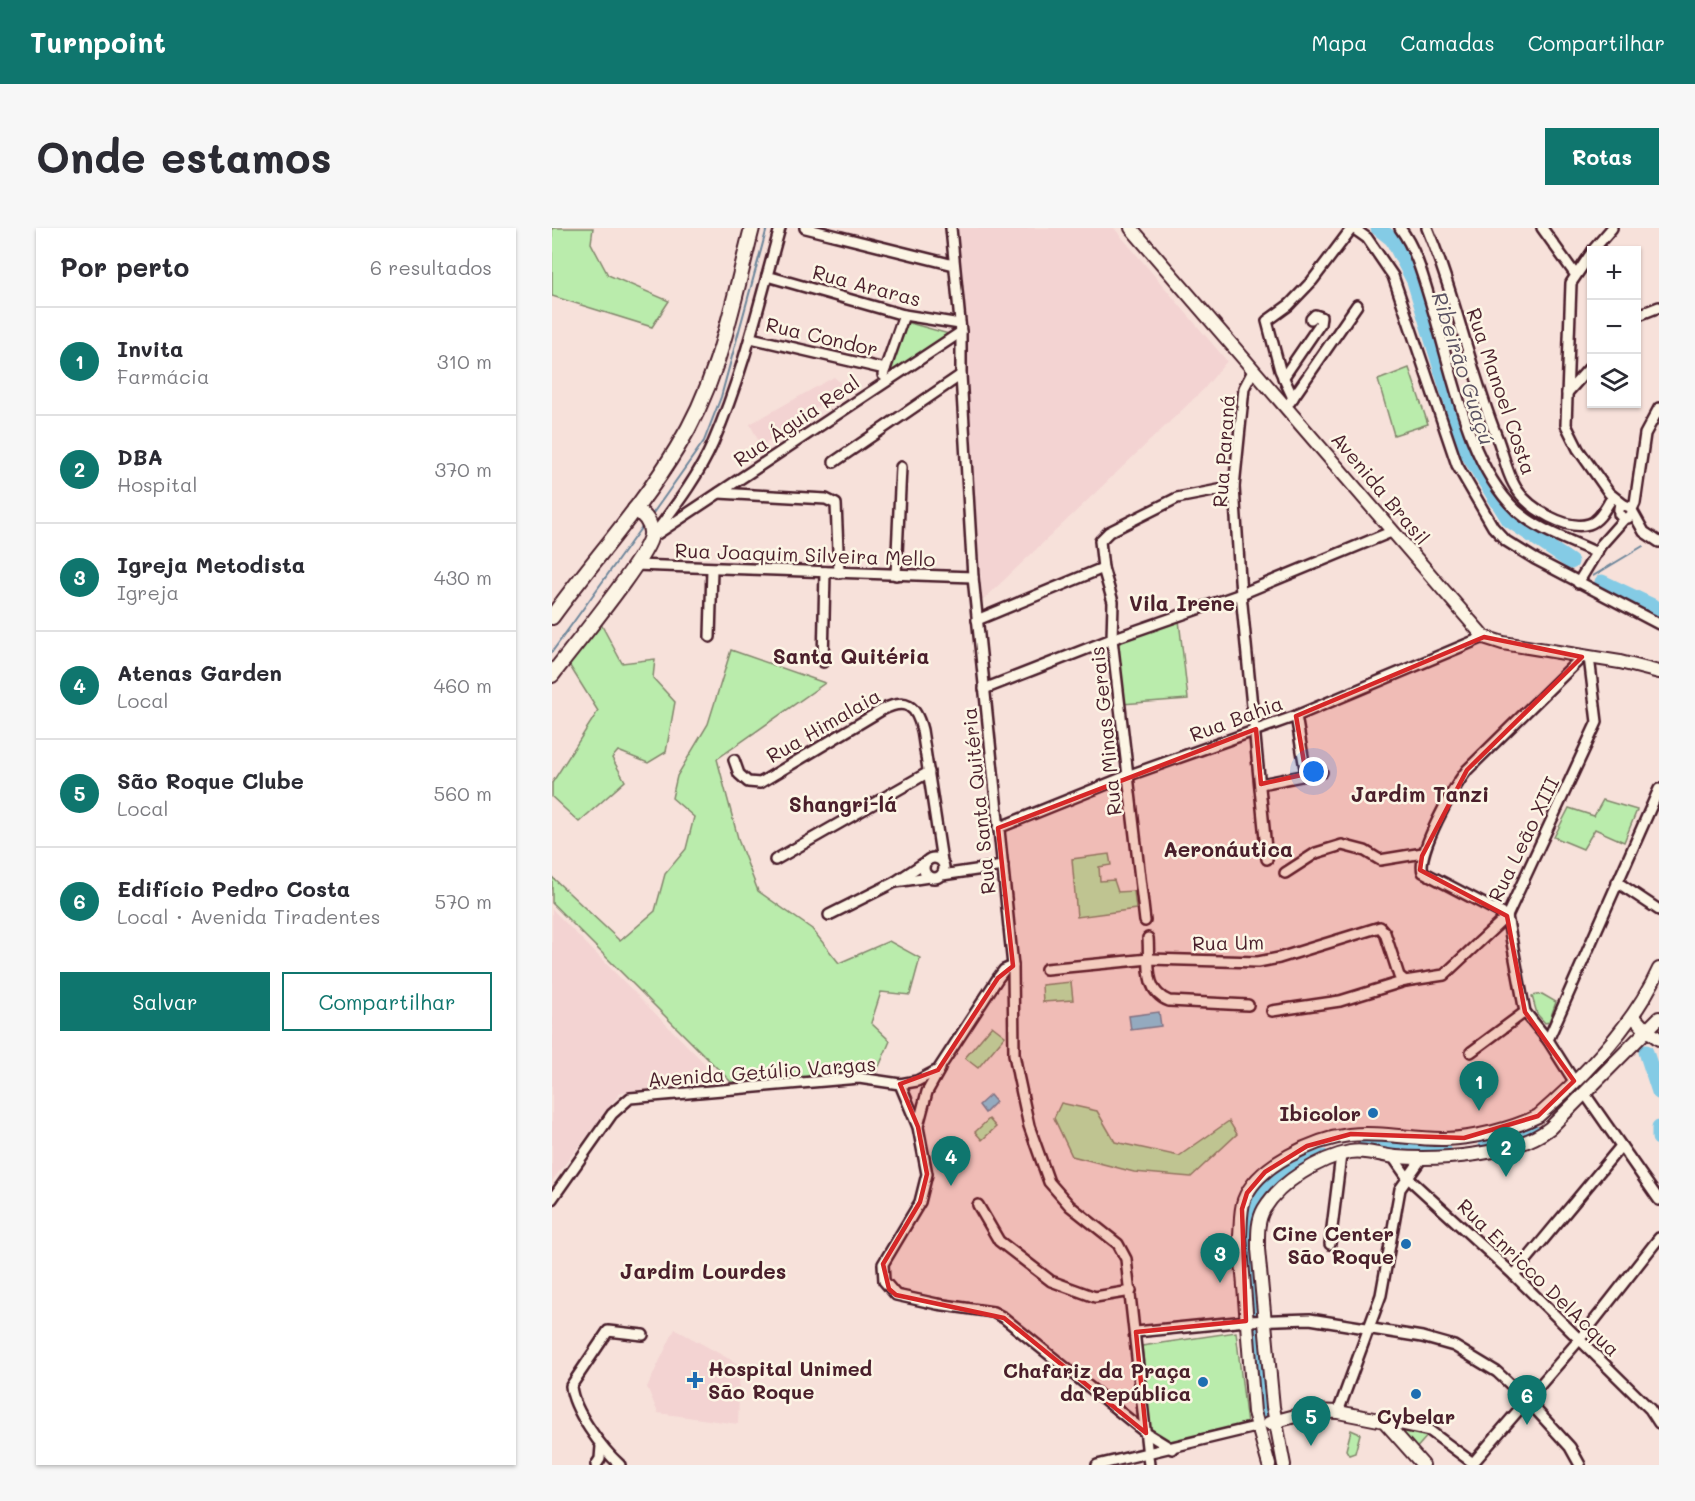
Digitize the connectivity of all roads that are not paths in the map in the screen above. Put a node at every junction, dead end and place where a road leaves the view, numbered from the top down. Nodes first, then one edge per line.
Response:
1 (752, 228) edge
2 (780, 228) edge
3 (805, 228) edge
4 (951, 228) edge
5 (1131, 228) edge
6 (1352, 228) edge
7 (1400, 228) edge
8 (1427, 228) edge
9 (1542, 228) edge
10 (1612, 228) edge
11 (1596, 246) edge
12 (1587, 258) edge
13 (954, 266) junction
14 (1575, 274) junction
15 (767, 276) junction
16 (1357, 305) dead end
17 (1659, 307) edge
18 (1641, 314) edge
19 (904, 315) junction
20 (1311, 319) dead end
21 (961, 328) junction
22 (751, 338) junction
23 (885, 369) junction
24 (1253, 371) junction
25 (1587, 371) edge
26 (961, 375) junction
27 (1283, 378) junction
28 (880, 384) junction
29 (1567, 393) junction
30 (1290, 402) junction
31 (1659, 408) edge
32 (834, 462) dead end
33 (902, 467) dead end
34 (1234, 487) junction
35 (719, 493) junction
36 (1609, 497) junction
37 (635, 509) junction
38 (1625, 511) junction
39 (1391, 532) junction
40 (651, 538) junction
41 (1659, 542) edge
42 (1595, 557) junction
43 (635, 565) junction
44 (1103, 568) junction
45 (712, 569) junction
46 (825, 572) junction
47 (839, 573) junction
48 (896, 575) junction
49 (973, 577) junction
50 (1578, 583) junction
51 (1241, 594) junction
52 (558, 605) edge
53 (552, 617) edge
54 (977, 620) junction
55 (1659, 624) edge
56 (710, 637) dead end
57 (1484, 637) junction
58 (1112, 639) junction
59 (1586, 657) junction
60 (823, 662) dead end
61 (1659, 672) edge
62 (552, 675) edge
63 (984, 689) junction
64 (1296, 716) junction
65 (1256, 729) junction
66 (734, 760) dead end
67 (929, 772) junction
68 (1322, 772) dead end
69 (1306, 774) junction
70 (1127, 776) junction
71 (1261, 784) junction
72 (1659, 789) edge
73 (998, 828) junction
74 (1423, 854) junction
75 (1267, 859) dead end
76 (775, 860) dead end
77 (937, 864) junction
78 (1003, 866) junction
79 (1285, 873) dead end
80 (929, 877) junction
81 (895, 882) junction
82 (1617, 882) junction
83 (1659, 910) edge
84 (829, 915) dead end
85 (1507, 916) junction
86 (1145, 921) dead end
87 (1148, 938) dead end
88 (1149, 959) junction
89 (1013, 966) junction
90 (1046, 969) dead end
91 (1659, 969) edge
92 (1405, 981) junction
93 (1655, 992) edge
94 (1248, 1005) dead end
95 (1637, 1010) junction
96 (1272, 1011) dead end
97 (1525, 1012) junction
98 (1659, 1016) edge
99 (1648, 1030) junction
100 (1619, 1033) junction
101 (1659, 1039) edge
102 (1548, 1040) junction
103 (1633, 1046) junction
104 (1472, 1052) dead end
105 (940, 1067) junction
106 (1574, 1081) junction
107 (900, 1084) junction
108 (1585, 1094) junction
109 (918, 1126) junction
110 (1621, 1146) junction
111 (1341, 1155) junction
112 (1394, 1157) junction
113 (1422, 1158) junction
114 (1407, 1177) junction
115 (552, 1199) edge
116 (1659, 1200) edge
117 (978, 1205) dead end
118 (1659, 1238) edge
119 (1330, 1244) dead end
120 (1514, 1275) junction
121 (1131, 1291) junction
122 (1264, 1319) junction
123 (1246, 1321) junction
124 (1368, 1328) junction
125 (1136, 1332) junction
126 (643, 1335) dead end
127 (1579, 1340) junction
128 (1527, 1400) junction
129 (1659, 1403) edge
130 (1650, 1409) junction
131 (1338, 1412) junction
132 (1276, 1421) junction
133 (1384, 1421) junction
134 (1659, 1423) edge
135 (1259, 1426) junction
136 (1146, 1433) junction
137 (601, 1446) junction
138 (1172, 1449) junction
139 (1148, 1460) edge
140 (596, 1465) edge
141 (620, 1465) edge
142 (1097, 1465) edge
143 (1269, 1465) edge
144 (1284, 1465) edge
145 (1423, 1465) edge
146 (1580, 1465) edge

1 - 37 highway
2 - 15 street
3 - 13 street
4 - 13 street, Rua Santa Quitéria
5 - 24 main road, Avenida Brasil
6 - 27 street
6 - 50 street
7 - 42 street
8 - 36 street, Rua Manoel Costa
9 - 14 street
10 - 11 street
12 - 14 street
13 - 21 street, Rua Santa Quitéria
14 - 29 street
15 - 19 street, Rua Araras
15 - 22 street
16 - 30 street
17 - 18 street
19 - 21 street, Rua Araras
19 - 23 street
20 - 27 street
21 - 26 street, Rua Santa Quitéria
21 - 28 street, Rua Águia Real
22 - 23 street, Rua Condor
22 - 40 street
23 - 28 street
24 - 30 main road, Avenida Brasil
24 - 34 street, Rua Paraná
25 - 29 street
26 - 32 street
26 - 49 street, Rua Santa Quitéria
27 - 30 street
28 - 35 street, Rua Águia Real
29 - 36 street
30 - 39 main road, Avenida Brasil
31 - 38 street
33 - 48 street
34 - 44 street, Rua Minas Gerais
34 - 51 street, Rua Paraná
35 - 40 street, Rua Águia Real
35 - 47 street
36 - 38 street
37 - 40 highway
37 - 52 highway
38 - 41 street
38 - 42 street
39 - 51 street
39 - 57 main road, Avenida Brasil
40 - 43 highway
42 - 50 street
43 - 45 street, Rua Joaquim Silveira Mello
43 - 62 highway
44 - 54 street
44 - 58 street, Rua Minas Gerais
45 - 46 street, Rua Joaquim Silveira Mello
45 - 56 street
46 - 47 street, Rua Joaquim Silveira Mello
46 - 60 street
47 - 48 street, Rua Joaquim Silveira Mello
48 - 49 street, Rua Joaquim Silveira Mello
49 - 54 street, Rua Santa Quitéria
50 - 55 street
51 - 58 street
51 - 65 street, Rua Paraná
52 - 53 highway
54 - 63 street, Rua Santa Quitéria
57 - 59 main road
57 - 64 street, Rua Bahia
58 - 63 street
58 - 70 street, Rua Minas Gerais
59 - 61 main road
59 - 74 street
59 - 85 street, Rua Leão XIII
63 - 73 street, Rua Santa Quitéria
64 - 65 street, Rua Bahia
64 - 69 street
65 - 70 street, Rua Bahia
65 - 71 street, Rua Paraná
66 - 67 street, Rua Himalaia
67 - 76 street
67 - 77 street, Rua Himalaia
68 - 69 street
69 - 71 street
70 - 73 street, Rua Bahia
70 - 86 street, Rua Minas Gerais
71 - 75 street, Rua Paraná
72 - 82 street
73 - 78 street, Rua Santa Quitéria
74 - 79 street
74 - 85 street
77 - 78 street
77 - 80 street
77 - 80 street
77 - 81 street
78 - 89 street, Rua Santa Quitéria
80 - 81 street
81 - 84 street
82 - 83 street
82 - 102 street
85 - 92 street, Rua Leão XIII
85 - 97 street
87 - 88 street
88 - 90 street, Rua Um
88 - 92 street, Rua Um
88 - 94 street
89 - 105 street
89 - 121 street, Rua Santa Quitéria
91 - 93 main road
92 - 96 street, Rua Leão XIII
93 - 95 main road
95 - 98 main road
95 - 99 main road
95 - 100 main road
97 - 102 street
97 - 104 street
98 - 99 main road
99 - 101 main road
99 - 103 main road
100 - 103 main road
100 - 106 main road
102 - 106 street
103 - 108 main road
105 - 107 street
105 - 109 street
106 - 123 main road
107 - 109 street, Avenida Getúlio Vargas
107 - 115 street, Avenida Getúlio Vargas
108 - 110 street
108 - 113 main road
109 - 136 street, Avenida Getúlio Vargas
110 - 116 street
110 - 120 street
111 - 112 main road
111 - 119 street
111 - 122 main road
112 - 113 main road
112 - 114 street, Rua Enricco DelAcqua
113 - 114 street
114 - 120 street, Rua Enricco DelAcqua
114 - 124 street
117 - 121 street
118 - 127 street
120 - 127 street, Rua Enricco DelAcqua
121 - 125 street, Rua Santa Quitéria
122 - 123 street
122 - 124 street
122 - 132 main road
123 - 125 street
123 - 135 main road
124 - 128 street
124 - 131 street
125 - 136 street, Rua Santa Quitéria
126 - 137 street
127 - 128 street
127 - 130 street, Rua Enricco DelAcqua
128 - 133 street
128 - 146 street
129 - 130 street
130 - 134 street, Rua Enricco DelAcqua
131 - 132 main road
131 - 133 main road
132 - 135 main road
132 - 144 main road
133 - 145 main road
135 - 138 street
135 - 143 main road
136 - 138 street, Avenida Getúlio Vargas
136 - 139 street, Rua Santa Quitéria
137 - 140 street
137 - 141 street
138 - 139 street
139 - 142 street

